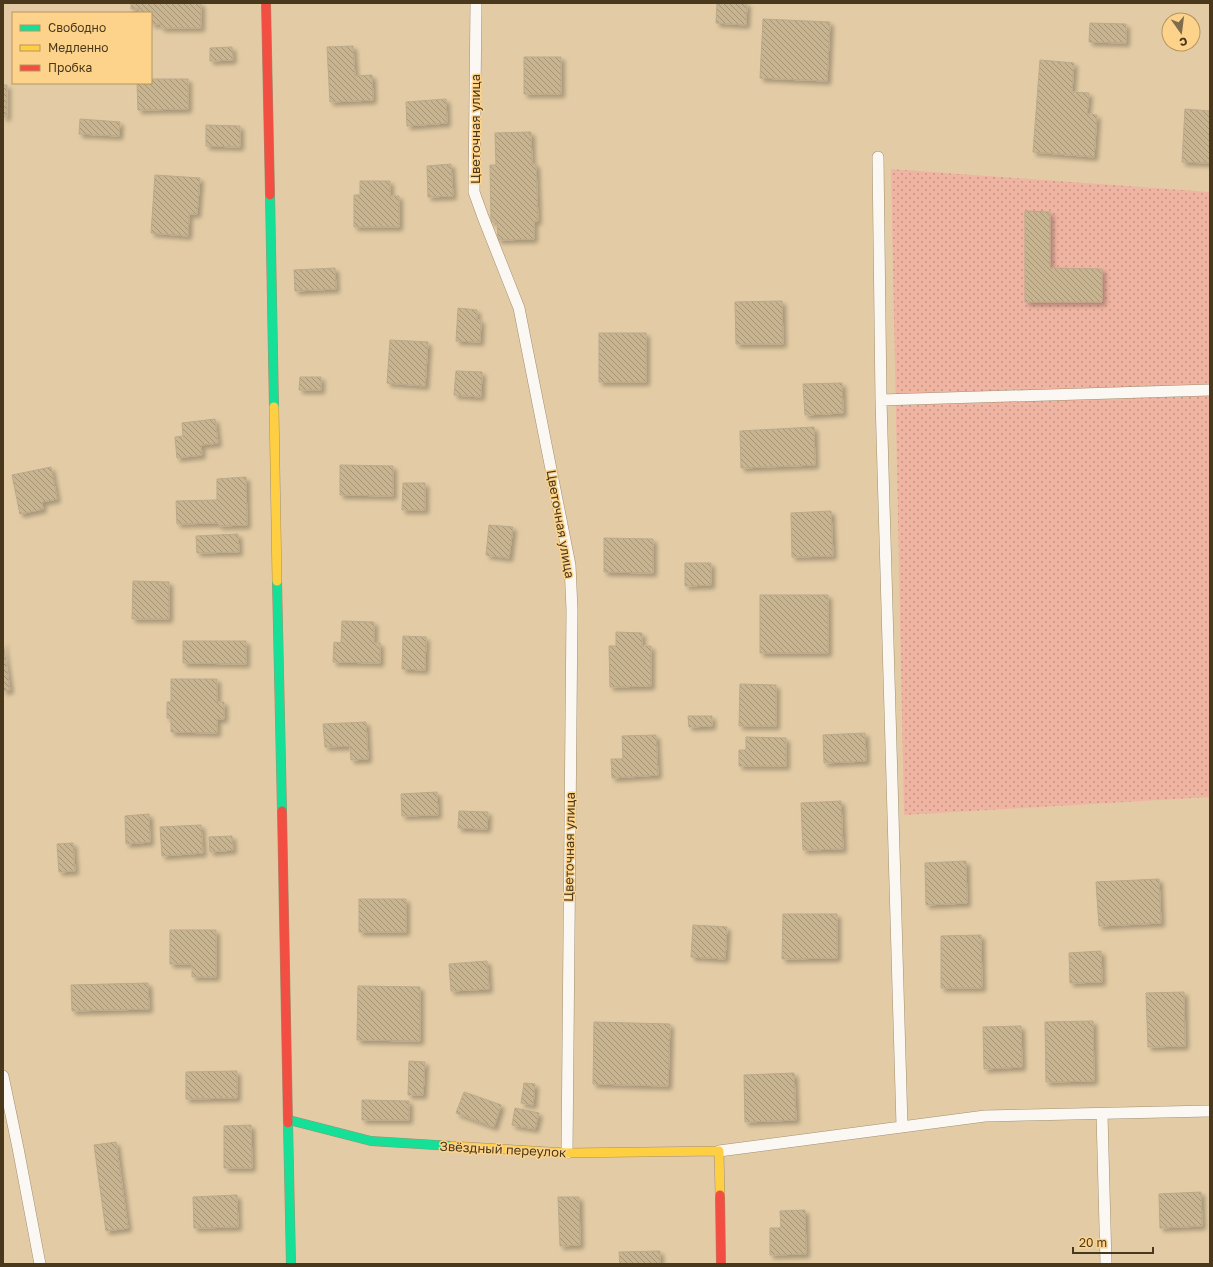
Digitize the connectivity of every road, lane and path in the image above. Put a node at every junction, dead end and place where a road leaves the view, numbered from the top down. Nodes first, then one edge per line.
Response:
1 (266, 3) edge
2 (476, 3) edge
3 (878, 157) dead end
4 (1210, 390) edge
5 (881, 400) junction
6 (3, 1076) edge
7 (1210, 1111) edge
8 (1102, 1114) junction
9 (289, 1120) junction
10 (902, 1126) junction
11 (719, 1151) junction
12 (567, 1153) junction
13 (40, 1264) edge
14 (291, 1264) edge
15 (721, 1264) edge
16 (1106, 1264) edge

1 - 9 street
2 - 12 lane, Цветочная улица
3 - 5 lane
4 - 5 lane
5 - 10 lane
6 - 13 lane
7 - 8 lane
8 - 10 lane
8 - 16 lane
9 - 12 street, Звёздный переулок
9 - 14 street
10 - 11 lane
11 - 12 street, Звёздный переулок
11 - 15 street

